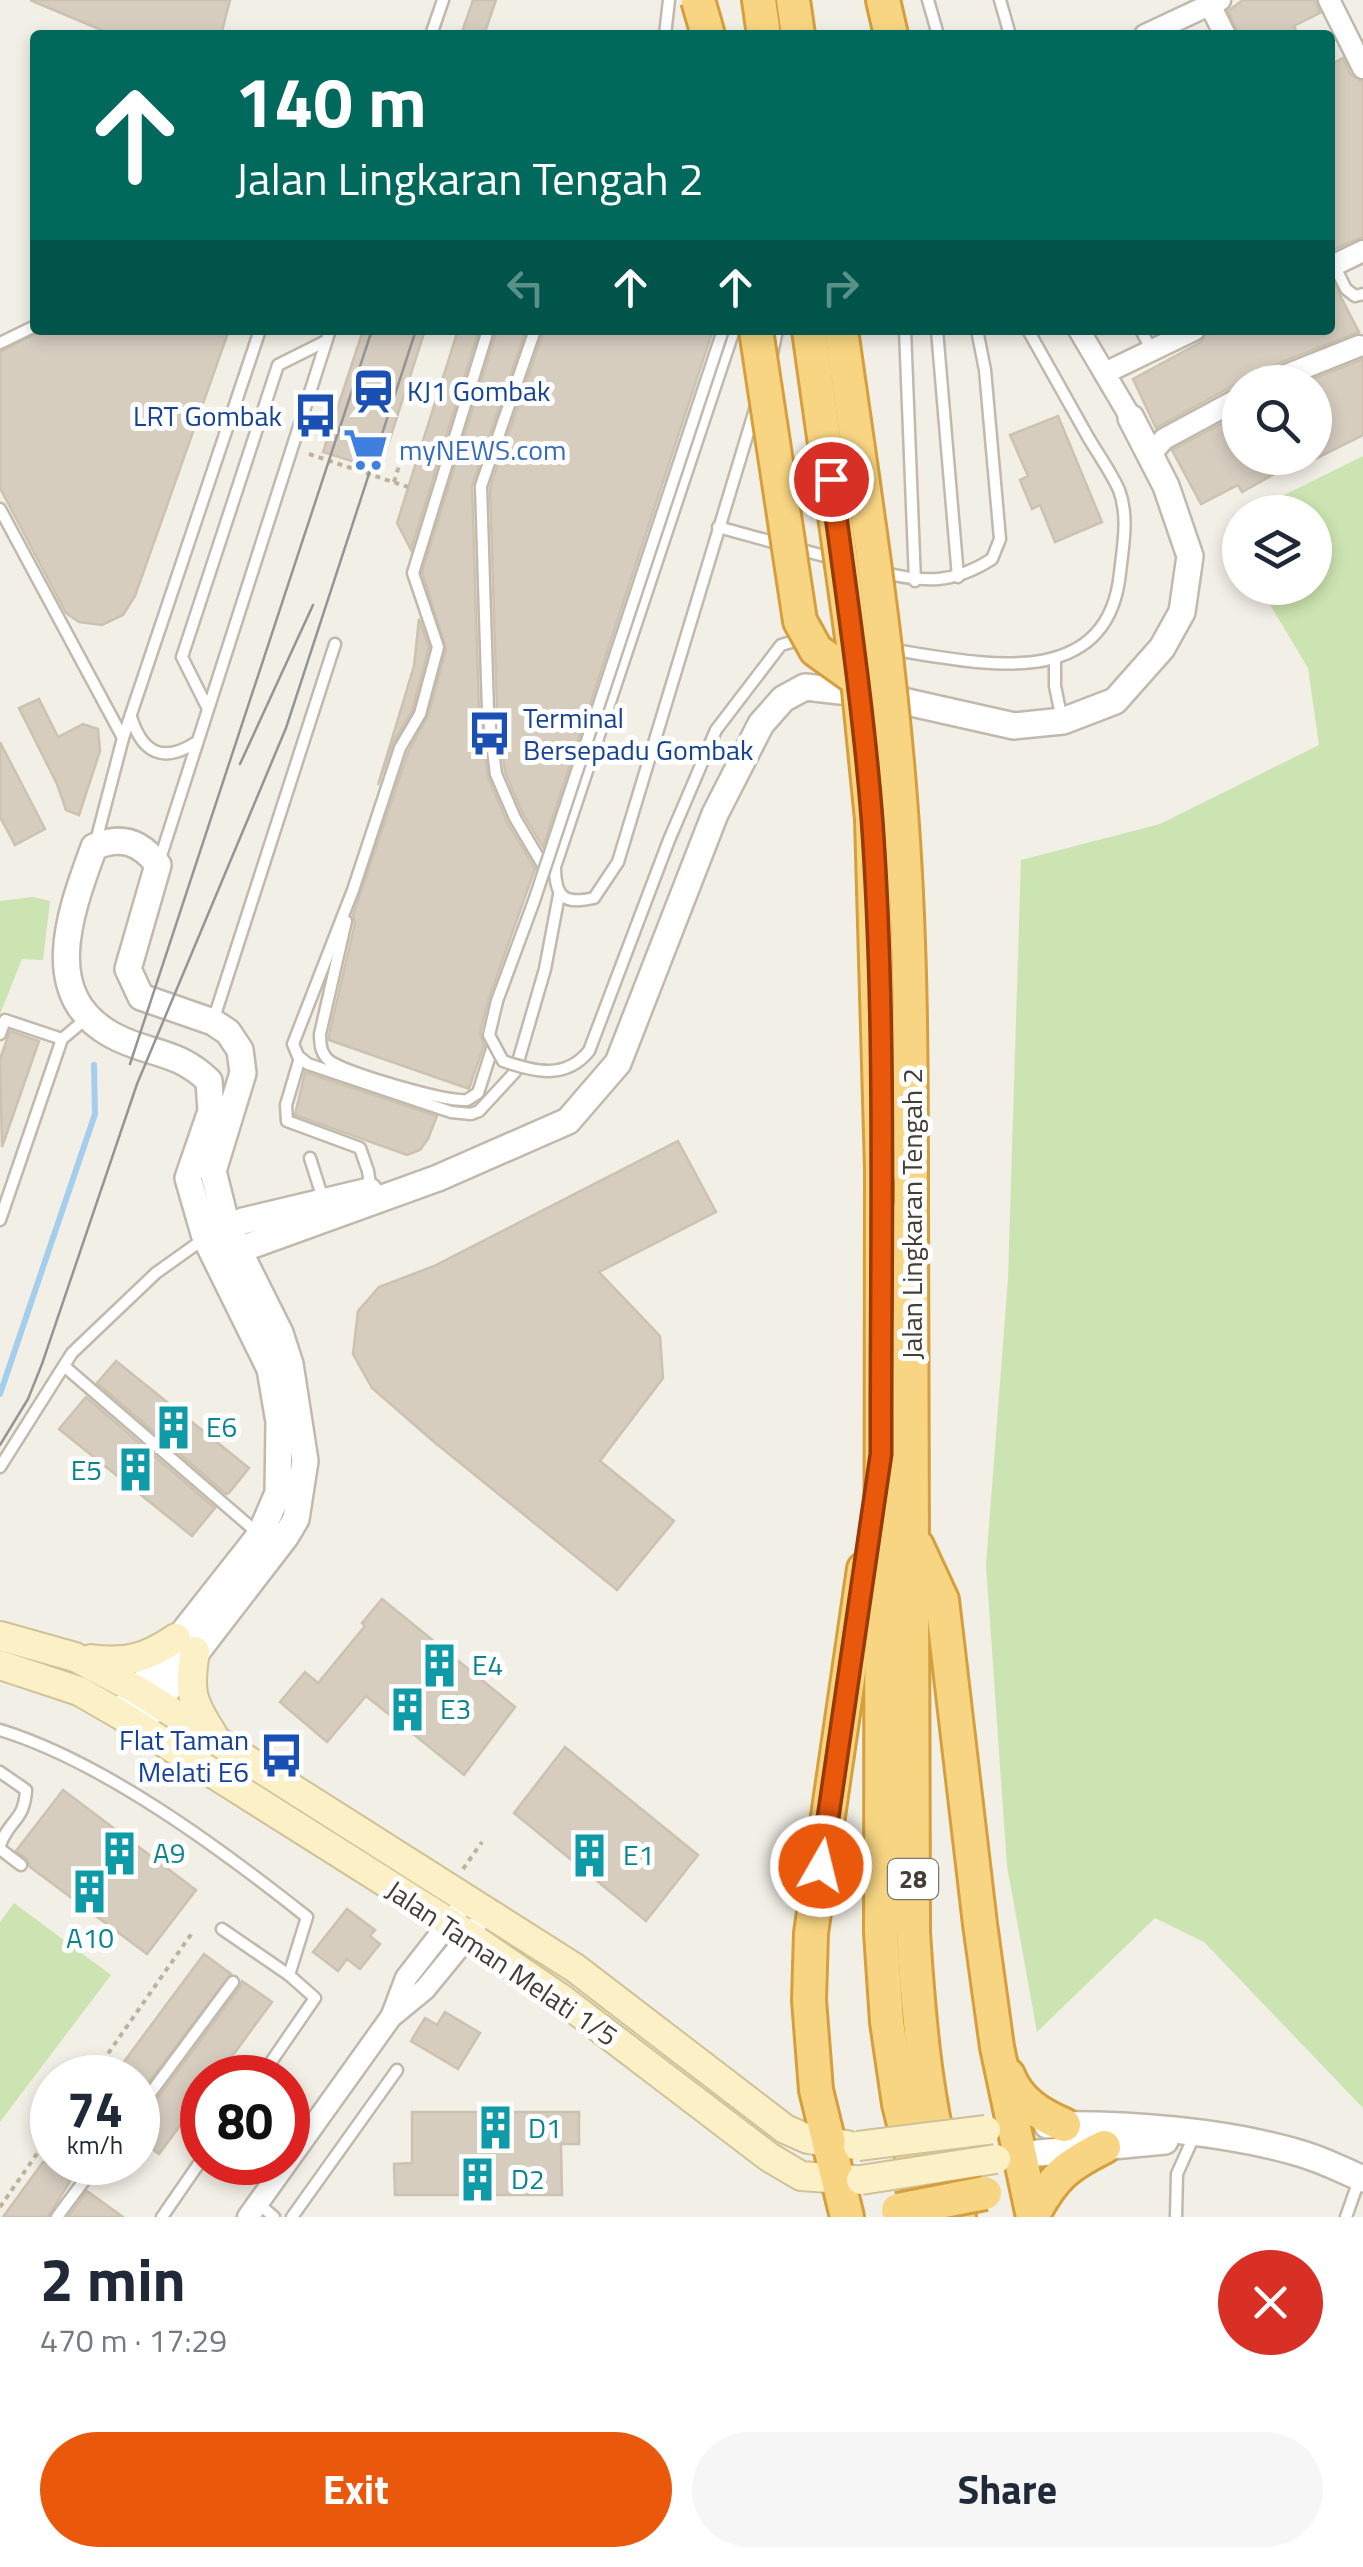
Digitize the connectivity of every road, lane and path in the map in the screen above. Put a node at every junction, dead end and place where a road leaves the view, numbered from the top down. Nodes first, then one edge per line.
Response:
1 (443, 0) edge
2 (669, 0) edge
3 (700, 0) edge
4 (759, 0) edge
5 (794, 0) edge
6 (882, 0) edge
7 (928, 0) edge
8 (1000, 0) edge
9 (1329, 0) edge
10 (1215, 2) edge
11 (433, 30) edge
12 (666, 30) edge
13 (707, 30) edge
14 (763, 30) edge
15 (797, 30) edge
16 (889, 30) edge
17 (937, 30) edge
18 (1009, 30) edge
19 (1156, 30) edge
20 (1223, 30) edge
21 (1363, 68) edge
22 (1363, 251) edge
23 (1335, 262) edge
24 (1335, 270) edge
25 (1363, 294) edge
26 (30, 328) edge
27 (258, 335) edge
28 (328, 335) edge
29 (486, 335) edge
30 (533, 335) edge
31 (721, 335) edge
32 (732, 335) edge
33 (757, 335) edge
34 (775, 335) edge
35 (809, 335) edge
36 (842, 335) edge
37 (905, 335) edge
38 (937, 335) edge
39 (979, 335) edge
40 (1031, 335) edge
41 (1082, 335) edge
42 (1144, 335) edge
43 (1184, 335) edge
44 (0, 342) edge
45 (1360, 346) dead end
46 (1152, 351) junction
47 (1312, 365) edge
48 (1107, 372) junction
49 (1222, 408) edge
50 (1131, 418) joint
51 (310, 454) dead end
52 (1150, 455) junction
53 (412, 456) dead end
54 (394, 482) junction
55 (408, 487) dead end
56 (0, 509) edge
57 (718, 527) junction
58 (958, 577) junction
59 (915, 581) junction
60 (820, 638) dead end
61 (838, 641) dead end
62 (336, 644) dead end
63 (1055, 660) junction
64 (858, 680) junction
65 (207, 707) junction
66 (130, 715) junction
67 (1063, 721) junction
68 (123, 738) junction
69 (196, 743) junction
70 (94, 847) junction
71 (158, 865) junction
72 (354, 890) junction
73 (557, 890) junction
74 (88, 1017) junction
75 (213, 1022) junction
76 (0, 1034) edge
77 (62, 1039) junction
78 (494, 1046) junction
79 (300, 1058) junction
80 (310, 1158) dead end
81 (372, 1196) junction
82 (326, 1209) junction
83 (0, 1220) edge
84 (222, 1243) junction
85 (64, 1366) junction
86 (881, 1454) junction
87 (0, 1467) edge
88 (285, 1513) junction
89 (260, 1534) junction
90 (913, 1537) junction
91 (0, 1636) edge
92 (186, 1644) junction
93 (74, 1657) junction
94 (0, 1665) edge
95 (147, 1696) junction
96 (129, 1720) junction
97 (0, 1730) edge
98 (219, 1742) junction
99 (0, 1772) edge
100 (482, 1842) dead end
101 (0, 1848) edge
102 (21, 1865) dead end
103 (464, 1912) junction
104 (222, 1929) dead end
105 (192, 1933) dead end
106 (289, 1975) junction
107 (233, 1982) dead end
108 (997, 2047) junction
109 (107, 2055) edge
110 (276, 2055) edge
111 (397, 2070) dead end
112 (160, 2080) edge
113 (1064, 2125) junction
114 (1194, 2135) junction
115 (1003, 2143) junction
116 (844, 2145) junction
117 (1104, 2147) junction
118 (30, 2164) edge
119 (801, 2176) junction
120 (1361, 2178) edge
121 (850, 2181) junction
122 (81, 2185) edge
123 (184, 2185) edge
124 (0, 2207) edge
125 (260, 2213) edge
126 (905, 2214) edge
127 (1030, 2216) edge
128 (57, 2217) edge
129 (162, 2217) edge
130 (292, 2217) edge
131 (847, 2217) edge
132 (959, 2217) edge
133 (1176, 2217) edge
134 (1346, 2217) edge

1 - 11 lane
2 - 12 lane
3 - 13 highway, bridge
4 - 14 highway
5 - 15 highway
6 - 16 highway
7 - 17 lane
8 - 18 lane
9 - 21 street
10 - 19 street
10 - 20 street
22 - 23 street
24 - 25 lane
26 - 44 lane
27 - 66 lane
28 - 65 lane
28 - 65 lane
29 - 72 lane
30 - 73 lane
31 - 78 lane, bridge
32 - 73 lane
33 - 64 highway, bridge
34 - 57 lane
35 - 64 highway, Jalan Lingkaran Tengah 2 / 28, bridge
36 - 90 highway, Jalan Lingkaran Tengah 2 / 28, bridge
37 - 59 lane
38 - 58 lane
39 - 58 lane
40 - 63 lane
41 - 48 street
42 - 46 lane
43 - 46 street
45 - 47 street
46 - 48 street
48 - 50 street
49 - 52 street
50 - 52 street
51 - 54 path
52 - 67 street
53 - 54 path
54 - 55 path
56 - 68 lane
57 - 59 lane
57 - 73 lane
58 - 59 lane
60 - 78 lane, bridge
61 - 63 lane
62 - 75 lane
63 - 67 lane
64 - 86 highway, Jalan Lingkaran Tengah 2 / 28, bridge
65 - 69 lane
66 - 68 lane
66 - 69 lane
67 - 81 street
68 - 70 lane
69 - 71 lane
70 - 71 street
70 - 74 street
71 - 75 street
72 - 78 lane
72 - 79 lane
73 - 79 lane
74 - 77 lane
74 - 84 street
75 - 84 street
76 - 77 lane
77 - 83 lane
79 - 81 lane
80 - 82 lane
81 - 82 street
82 - 84 street
84 - 85 lane
84 - 88 street
85 - 87 lane
85 - 89 lane
86 - 116 highway
86 - 126 highway, Jalan Lingkaran Tengah 2 / 28
88 - 89 street
88 - 92 street
89 - 92 street
90 - 108 highway
90 - 132 highway, Jalan Lingkaran Tengah 2 / 28
91 - 93 main road, Jalan Taman Melati 1/5
92 - 93 main road
92 - 95 street
92 - 98 main road
93 - 95 main road, Jalan Taman Melati 1/5
94 - 96 main road, Jalan Taman Melati 1/5
95 - 96 street
95 - 98 main road, Jalan Taman Melati 1/5
96 - 103 main road, Jalan Taman Melati 1/5
97 - 106 lane
98 - 103 main road, Jalan Taman Melati 1/5
99 - 101 lane
100 - 103 path
101 - 102 lane
103 - 116 main road, Jalan Taman Melati 1/5
103 - 119 main road, Jalan Taman Melati 1/5
103 - 125 street
104 - 106 lane
105 - 109 path
106 - 110 lane
107 - 112 lane
108 - 113 highway
108 - 115 highway
111 - 130 lane
113 - 114 street
113 - 115 street
114 - 117 street
114 - 120 street
114 - 133 lane
115 - 116 main road, Jalan Taman Melati 1/5, bridge
115 - 117 street
115 - 121 main road, Jalan Taman Melati 1/5, bridge
115 - 127 highway
116 - 121 highway
117 - 127 highway
118 - 124 path
119 - 121 main road, Jalan Taman Melati 1/5
119 - 131 main road
120 - 134 lane
121 - 131 highway
122 - 128 lane
123 - 129 lane
126 - 127 highway, bridge

